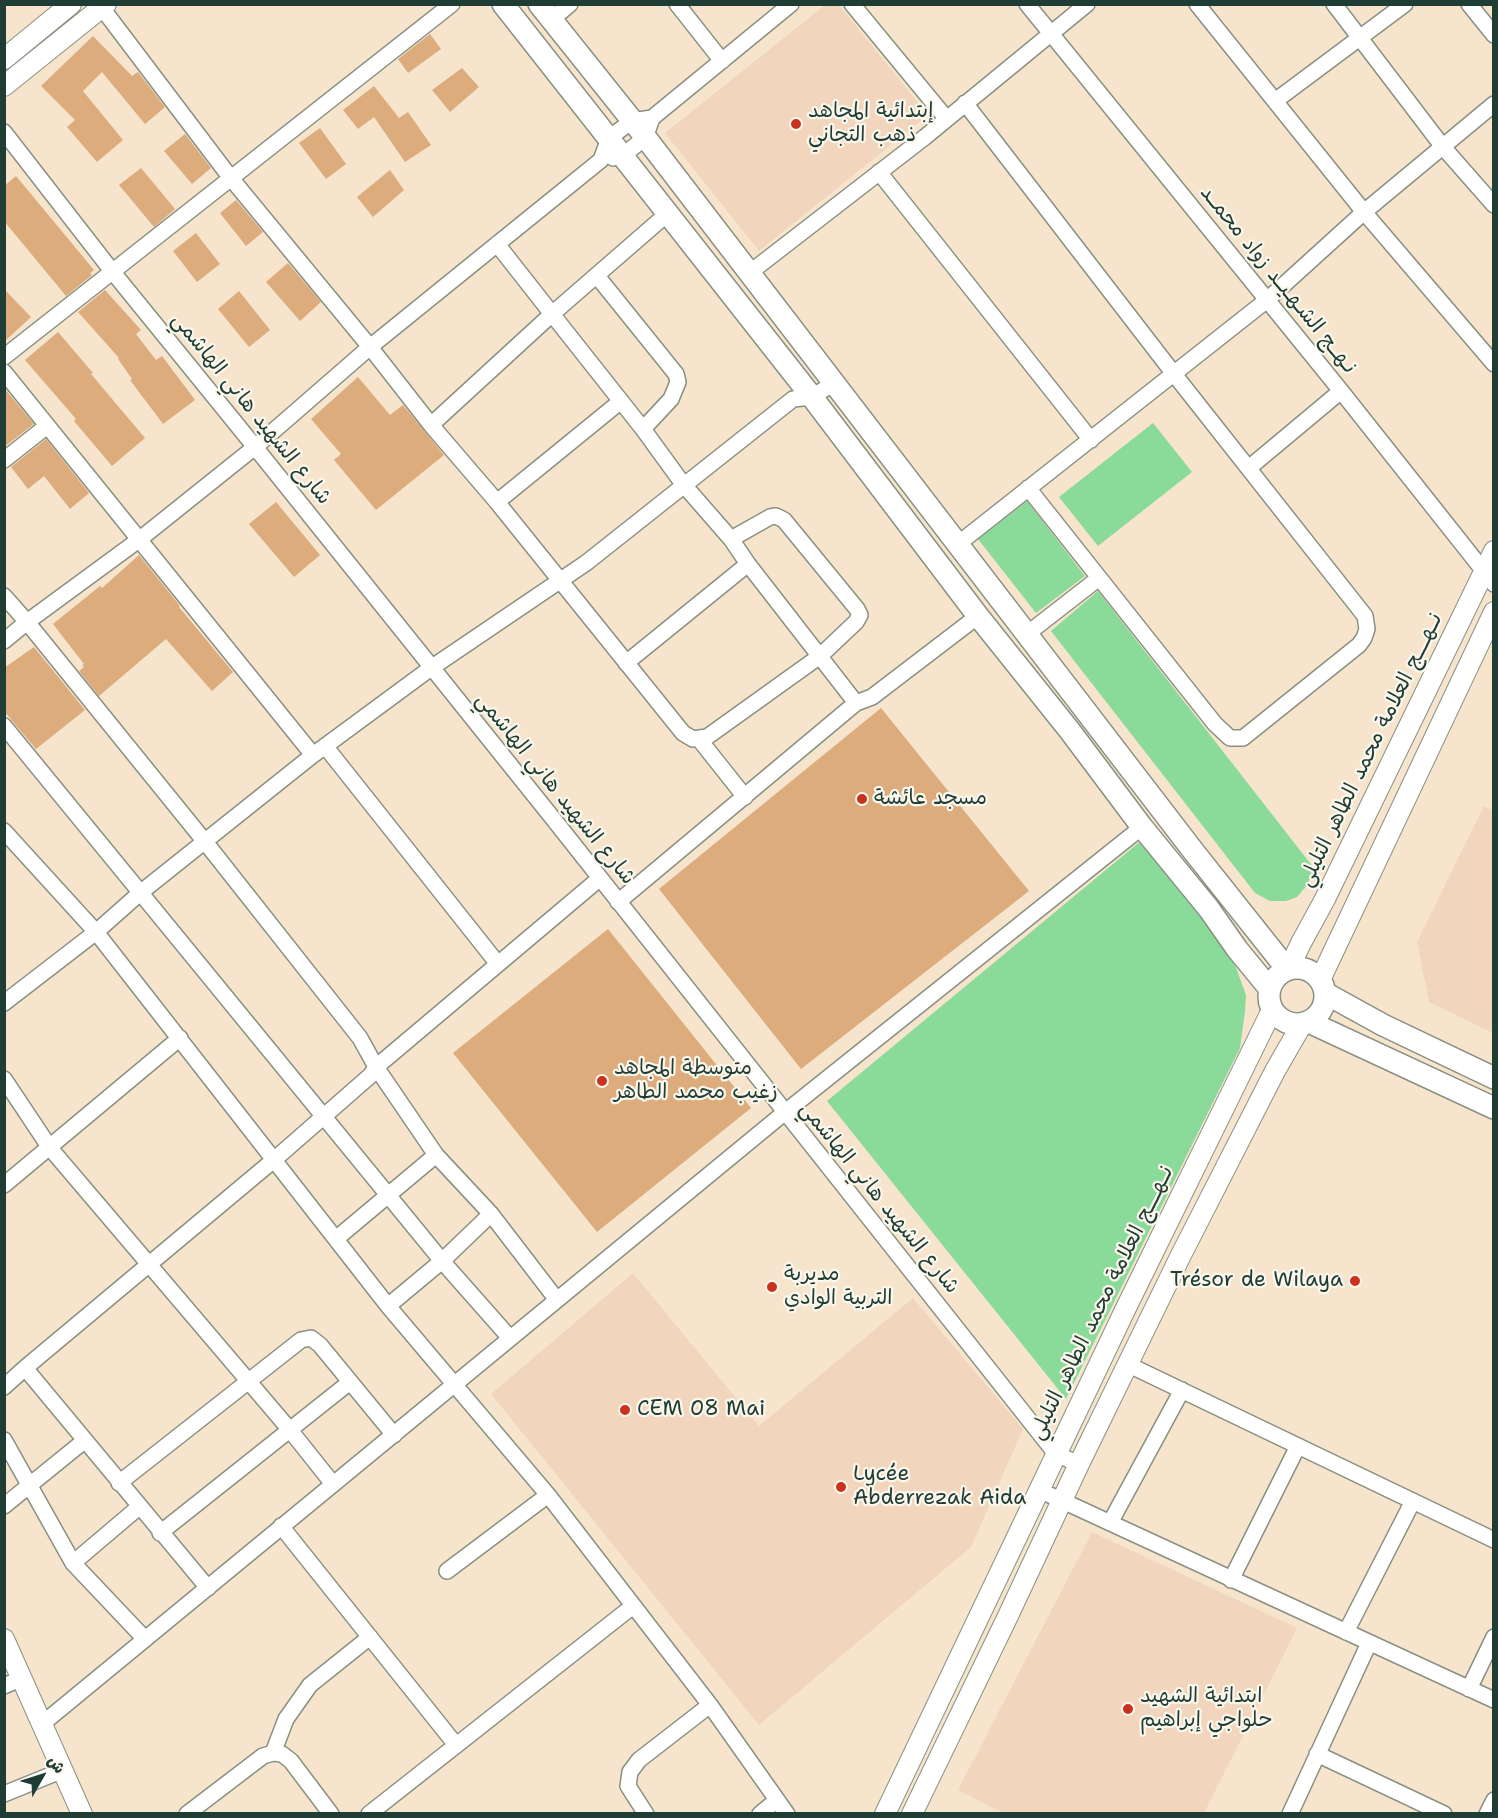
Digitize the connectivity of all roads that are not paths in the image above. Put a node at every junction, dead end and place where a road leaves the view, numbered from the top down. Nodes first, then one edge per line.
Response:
1 (71, 4) edge
2 (452, 4) edge
3 (502, 4) edge
4 (570, 4) edge
5 (677, 4) edge
6 (791, 4) edge
7 (852, 4) edge
8 (1027, 4) edge
9 (1087, 4) edge
10 (1197, 4) edge
11 (1334, 4) edge
12 (1405, 4) edge
13 (1469, 4) edge
14 (104, 6) edge
15 (545, 12) edge
16 (1050, 33) junction
17 (1494, 35) edge
18 (1359, 39) junction
19 (4, 60) edge
20 (722, 61) junction
21 (4, 86) edge
22 (1275, 101) junction
23 (965, 103) junction
24 (1494, 104) edge
25 (946, 118) junction
26 (642, 119) junction
27 (4, 132) edge
28 (609, 138) junction
29 (645, 138) junction
30 (1443, 147) junction
31 (622, 156) junction
32 (601, 160) junction
33 (879, 172) junction
34 (230, 177) junction
35 (1494, 206) edge
36 (1365, 212) junction
37 (667, 214) junction
38 (497, 244) junction
39 (112, 271) junction
40 (748, 274) junction
41 (597, 276) junction
42 (1267, 300) junction
43 (552, 314) junction
44 (370, 347) junction
45 (4, 357) edge
46 (1494, 364) edge
47 (819, 365) junction
48 (4, 372) edge
49 (1174, 374) junction
50 (834, 383) junction
51 (1341, 390) junction
52 (801, 392) junction
53 (621, 402) junction
54 (431, 425) junction
55 (48, 426) junction
56 (643, 429) junction
57 (1091, 440) junction
58 (255, 447) junction
59 (4, 460) edge
60 (1250, 467) junction
61 (683, 484) junction
62 (1028, 488) junction
63 (497, 502) junction
64 (140, 539) junction
65 (731, 539) junction
66 (958, 544) junction
67 (1494, 551) edge
68 (748, 564) junction
69 (1099, 578) junction
70 (1488, 578) edge
71 (560, 582) junction
72 (4, 596) edge
73 (1494, 612) edge
74 (978, 616) junction
75 (27, 622) junction
76 (1027, 634) junction
77 (4, 641) edge
78 (820, 656) junction
79 (626, 663) junction
80 (431, 668) junction
81 (856, 703) junction
82 (4, 726) edge
83 (699, 739) junction
84 (319, 751) junction
85 (745, 797) junction
86 (1143, 826) junction
87 (4, 831) edge
88 (206, 843) junction
89 (599, 879) junction
90 (140, 893) junction
91 (618, 902) junction
92 (96, 932) junction
93 (498, 964) junction
94 (1288, 969) junction
95 (1323, 986) junction
96 (1269, 988) junction
97 (4, 1003) edge
98 (1272, 1010) junction
99 (1305, 1023) junction
100 (180, 1038) junction
101 (376, 1067) junction
102 (1494, 1078) edge
103 (4, 1079) edge
104 (1494, 1108) edge
105 (784, 1113) junction
106 (324, 1115) junction
107 (50, 1148) junction
108 (436, 1155) junction
109 (275, 1159) junction
110 (4, 1185) edge
111 (389, 1195) junction
112 (491, 1214) junction
113 (337, 1238) junction
114 (442, 1261) junction
115 (148, 1265) junction
116 (556, 1300) junction
117 (388, 1305) junction
118 (510, 1338) junction
119 (1129, 1365) junction
120 (25, 1368) junction
121 (248, 1381) junction
122 (350, 1382) junction
123 (455, 1386) junction
124 (4, 1387) edge
125 (1182, 1390) junction
126 (290, 1430) junction
127 (394, 1435) junction
128 (4, 1440) edge
129 (84, 1441) junction
130 (1298, 1446) junction
131 (1056, 1454) junction
132 (1078, 1464) junction
133 (119, 1483) junction
134 (333, 1484) junction
135 (30, 1486) junction
136 (1039, 1490) junction
137 (548, 1495) junction
138 (1062, 1499) junction
139 (1413, 1501) junction
140 (4, 1506) edge
141 (139, 1507) junction
142 (1110, 1523) junction
143 (281, 1526) junction
144 (160, 1533) junction
145 (1494, 1540) edge
146 (73, 1563) junction
147 (447, 1571) dead end
148 (1231, 1580) junction
149 (208, 1588) junction
150 (633, 1606) junction
151 (1346, 1632) junction
152 (370, 1637) junction
153 (1494, 1637) edge
154 (4, 1639) edge
155 (145, 1639) junction
156 (1369, 1643) junction
157 (13, 1682) edge
158 (1469, 1689) junction
159 (1494, 1700) edge
160 (710, 1705) junction
161 (42, 1724) junction
162 (456, 1744) junction
163 (273, 1753) junction
164 (1317, 1754) junction
165 (63, 1770) junction
166 (4, 1794) edge
167 (777, 1800) junction
168 (1494, 1800) edge
169 (82, 1814) edge
170 (187, 1814) edge
171 (332, 1814) edge
172 (369, 1814) edge
173 (646, 1814) edge
174 (760, 1814) edge
175 (786, 1814) edge
176 (885, 1814) edge
177 (912, 1814) edge
178 (1290, 1814) edge
179 (1444, 1814) edge
180 (1487, 1814) edge

1 - 19 street
2 - 34 street
3 - 28 main road
4 - 15 street
5 - 20 street
6 - 20 street
7 - 25 street
8 - 16 street, نـهــج الشـهـيــد زواد محمــد
9 - 16 street
10 - 22 street
11 - 18 street
12 - 18 street
13 - 17 street
14 - 21 street
14 - 34 street
15 - 26 main road
16 - 23 street
16 - 42 street, نـهــج الشـهـيــد زواد محمــد
18 - 22 street
18 - 30 street
20 - 26 street
22 - 36 street
23 - 25 street
23 - 49 street
24 - 30 street
25 - 33 street
26 - 28 street
26 - 29 main road
27 - 39 street, شارع الشهيد هاني الهاشمي
28 - 31 main road
28 - 32 street
29 - 31 street
29 - 40 main road
30 - 35 street
30 - 36 street
31 - 32 street
31 - 37 main road
32 - 38 street
33 - 40 street
33 - 57 street
34 - 39 street
34 - 44 street
36 - 42 street
36 - 46 street
37 - 41 street
37 - 52 main road
38 - 43 street
38 - 44 street
39 - 45 street
39 - 58 street, شارع الشهيد هاني الهاشمي
40 - 47 main road
41 - 43 street
41 - 56 street
42 - 49 street
42 - 51 street, نـهــج الشـهـيــد زواد محمــد
43 - 53 street
43 - 54 street
44 - 54 street
44 - 58 street
47 - 50 main road
47 - 52 street
48 - 55 street
49 - 57 street
49 - 60 street
50 - 52 street
50 - 66 main road
51 - 60 street
51 - 70 street, نـهــج الشـهـيــد زواد محمــد
52 - 61 street
52 - 74 main road
53 - 56 street
53 - 63 street
54 - 63 street
55 - 59 street
55 - 64 street
56 - 61 street
57 - 62 street
58 - 64 street
58 - 80 street, شارع الشهيد هاني الهاشمي
60 - 69 street
61 - 65 street
61 - 71 street
62 - 66 street
62 - 69 street
63 - 71 street
64 - 75 street
64 - 84 street
65 - 68 street
65 - 78 street
66 - 76 main road
67 - 70 street, نــهــــج العلامة محمد الطاهر التليلي
68 - 78 street
68 - 79 street
69 - 76 street
70 - 94 street, نــهــــج العلامة محمد الطاهر التليلي
71 - 79 street
71 - 80 street
72 - 75 street
73 - 95 street
74 - 81 street
74 - 86 main road
75 - 77 street
75 - 88 street
76 - 94 main road
78 - 81 street
78 - 83 street
79 - 83 street
80 - 84 street
80 - 89 street, شارع الشهيد هاني الهاشمي
81 - 85 street
82 - 90 street
83 - 85 street
84 - 88 street
84 - 93 street
85 - 91 street
86 - 96 main road
86 - 105 street
87 - 92 street
88 - 90 street
88 - 101 street
89 - 91 street, شارع الشهيد هاني الهاشمي
89 - 93 street
90 - 92 street
90 - 106 street
91 - 105 street, شارع الشهيد هاني الهاشمي
92 - 97 street
92 - 100 street
93 - 101 street
94 - 95 main road
94 - 96 main road
95 - 99 main road
95 - 102 main road
96 - 98 main road
98 - 99 main road
98 - 131 street, نــهــــج العلامة محمد الطاهر التليلي
99 - 104 main road
99 - 119 street
100 - 107 street
100 - 109 street
101 - 106 street
101 - 108 street
103 - 107 street
105 - 116 street
105 - 131 street, شارع الشهيد هاني الهاشمي
106 - 109 street
106 - 111 street
107 - 110 street
107 - 115 street
108 - 111 street
108 - 112 street
109 - 113 street
109 - 115 street
111 - 113 street
111 - 114 street
112 - 114 street
112 - 116 street
113 - 117 street
114 - 117 street
114 - 118 street
115 - 120 street
115 - 121 street
116 - 118 street
117 - 123 street
118 - 123 street
119 - 125 street
119 - 132 street
120 - 124 street
120 - 129 street
121 - 122 street
121 - 126 street
121 - 133 street
122 - 126 street
122 - 127 street
123 - 127 street
123 - 137 street
125 - 130 street
125 - 142 street
126 - 134 street
126 - 144 street
127 - 134 street
128 - 135 street
129 - 133 street
129 - 135 street
130 - 139 street
130 - 148 street
131 - 132 street, شارع الشهيد هاني الهاشمي
131 - 136 street, نــهــــج العلامة محمد الطاهر التليلي
132 - 138 street
133 - 141 street
134 - 143 street
135 - 140 street
135 - 146 street
136 - 138 street
136 - 176 street, نــهــــج العلامة محمد الطاهر التليلي
137 - 147 street
137 - 150 street
138 - 142 street
138 - 177 street
139 - 145 street
139 - 151 street
141 - 144 street
141 - 146 street
142 - 148 street
143 - 149 street
143 - 152 street
144 - 149 street
146 - 155 street
148 - 151 street
149 - 155 street
150 - 160 street
150 - 162 street
151 - 156 street
152 - 162 street
152 - 163 street
153 - 158 street
154 - 157 street
155 - 161 street
156 - 158 street
156 - 164 street
157 - 161 street
158 - 159 street
160 - 167 street
160 - 173 street
161 - 165 street
162 - 172 street
163 - 170 street
163 - 171 street
164 - 178 street
164 - 179 street
165 - 166 street
165 - 169 street
167 - 174 street
167 - 175 street
168 - 180 street

